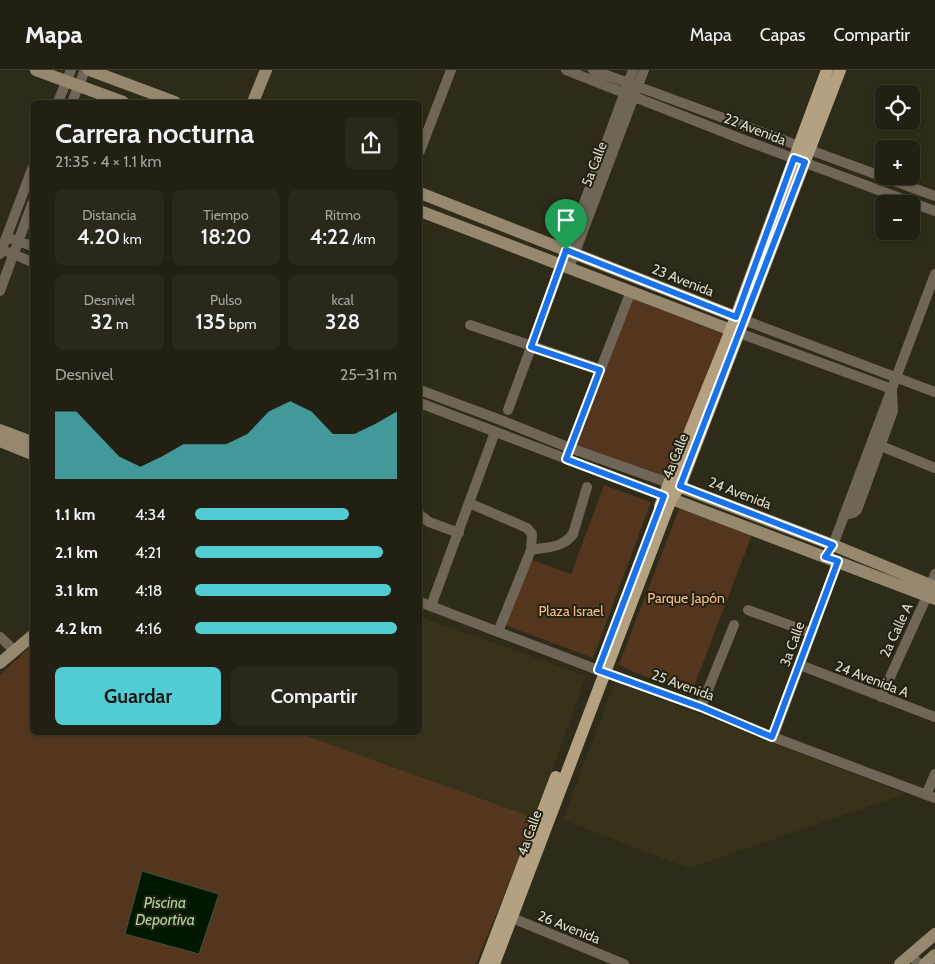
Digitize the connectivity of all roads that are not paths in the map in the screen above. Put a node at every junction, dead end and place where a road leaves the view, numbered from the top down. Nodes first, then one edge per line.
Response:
1 (36, 70) edge
2 (84, 70) edge
3 (89, 70) edge
4 (266, 70) edge
5 (451, 70) edge
6 (566, 70) edge
7 (593, 70) edge
8 (633, 70) edge
9 (644, 70) edge
10 (827, 70) edge
11 (840, 70) edge
12 (72, 79) edge
13 (631, 90) junction
14 (59, 100) edge
15 (72, 100) edge
16 (119, 100) edge
17 (170, 100) edge
18 (254, 100) edge
19 (422, 147) edge
20 (802, 155) junction
21 (30, 174) edge
22 (422, 194) edge
23 (935, 196) edge
24 (30, 209) edge
25 (935, 211) edge
26 (422, 212) edge
27 (3, 235) edge
28 (18, 241) junction
29 (30, 245) edge
30 (0, 251) edge
31 (570, 252) junction
32 (13, 254) junction
33 (30, 261) edge
34 (565, 267) junction
35 (935, 274) edge
36 (0, 291) edge
37 (631, 291) junction
38 (740, 318) junction
39 (470, 325) dead end
40 (735, 331) junction
41 (531, 347) junction
42 (600, 370) junction
43 (896, 378) junction
44 (892, 388) junction
45 (422, 391) edge
46 (935, 392) edge
47 (422, 404) edge
48 (508, 410) dead end
49 (0, 430) edge
50 (495, 432) junction
51 (0, 441) edge
52 (30, 441) edge
53 (880, 446) junction
54 (570, 448) junction
55 (30, 453) edge
56 (566, 459) junction
57 (935, 468) edge
58 (674, 484) junction
59 (587, 488) dead end
60 (667, 497) junction
61 (470, 503) junction
62 (844, 515) junction
63 (422, 517) edge
64 (459, 533) junction
65 (833, 545) junction
66 (531, 550) junction
67 (825, 557) junction
68 (838, 561) junction
69 (933, 588) edge
70 (422, 603) edge
71 (431, 606) junction
72 (748, 610) dead end
73 (734, 625) dead end
74 (498, 632) junction
75 (812, 633) junction
76 (0, 638) edge
77 (30, 638) edge
78 (15, 651) junction
79 (0, 663) edge
80 (800, 665) junction
81 (601, 672) junction
82 (880, 697) junction
83 (701, 707) junction
84 (935, 717) edge
85 (772, 737) junction
86 (935, 774) edge
87 (931, 797) edge
88 (508, 916) junction
89 (935, 934) edge
90 (935, 956) edge
91 (915, 960) edge
92 (485, 964) edge
93 (494, 964) edge
94 (624, 964) edge
95 (900, 964) edge
96 (925, 964) edge

1 - 12 street
2 - 12 street
3 - 17 street
4 - 18 street
5 - 19 street
6 - 13 street, 22 Avenida
7 - 13 street, 22 Avenida
8 - 13 street, 5a Calle
9 - 13 street, 5a Calle
10 - 20 main road, 4a Calle
11 - 20 main road, 4a Calle
12 - 14 street
12 - 15 street
12 - 16 street
13 - 20 street, 22 Avenida
13 - 31 street, 5a Calle
20 - 23 street, 22 Avenida
20 - 25 street, 22 Avenida
20 - 38 main road, 4a Calle
21 - 27 street
22 - 31 street, 23 Avenida
24 - 28 street
26 - 34 street, 23 Avenida
27 - 28 street
27 - 30 street
28 - 29 street
28 - 32 street
30 - 32 street
31 - 34 street, 5a Calle
31 - 38 street, 23 Avenida
32 - 33 street
32 - 36 street
34 - 37 street, 23 Avenida
34 - 41 street, 5a Calle
35 - 43 street
37 - 40 street, 23 Avenida
37 - 42 street
38 - 40 main road, 4a Calle
38 - 43 street, 23 Avenida
39 - 41 street
40 - 44 street, 23 Avenida
40 - 58 main road, 4a Calle
41 - 42 street
41 - 48 street, 5a Calle
42 - 54 street
43 - 44 street
43 - 46 street, 23 Avenida
44 - 53 street
44 - 62 street
45 - 54 street, 24 Avenida
47 - 50 street
49 - 52 street
50 - 56 street
50 - 61 street
51 - 55 street
53 - 57 street
53 - 62 street
54 - 56 street
54 - 58 street, 24 Avenida
56 - 60 street
58 - 60 main road, 4a Calle
58 - 65 street, 24 Avenida
59 - 66 street
60 - 67 street
60 - 81 main road, 4a Calle
61 - 64 street
61 - 66 street
62 - 65 street
63 - 64 street
64 - 71 street
65 - 67 street
65 - 69 street, 24 Avenida
66 - 74 street
67 - 68 street
68 - 69 street
68 - 75 street, 3a Calle
69 - 82 street, 2a Calle A
70 - 71 street, 25 Avenida
71 - 74 street, 25 Avenida
72 - 75 street
73 - 83 street
74 - 81 street, 25 Avenida
75 - 80 street, 3a Calle
76 - 78 street
77 - 78 street
78 - 79 street
80 - 82 street, 24 Avenida A
80 - 85 street, 3a Calle
81 - 83 street, 25 Avenida
81 - 88 main road, 4a Calle
82 - 84 street, 24 Avenida A
83 - 85 street, 25 Avenida
85 - 87 street, 25 Avenida
86 - 87 street
88 - 92 main road, 4a Calle
88 - 93 main road, 4a Calle
88 - 94 street, 26 Avenida
89 - 91 street
90 - 96 street
91 - 95 street

